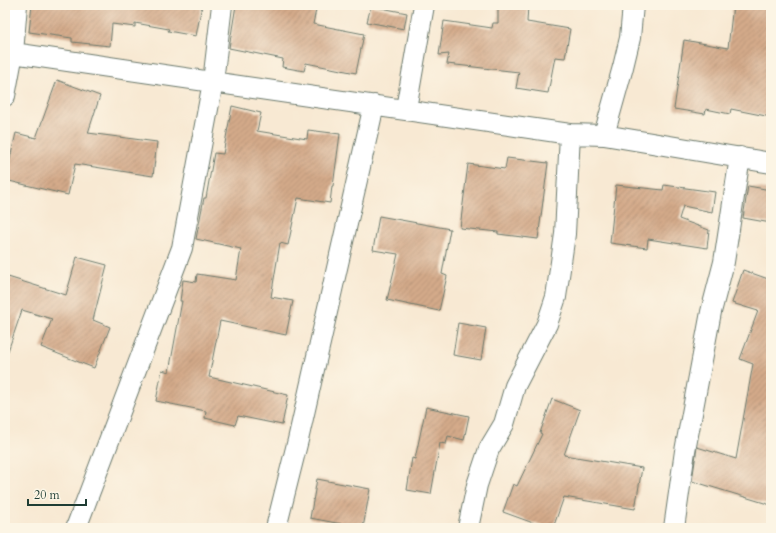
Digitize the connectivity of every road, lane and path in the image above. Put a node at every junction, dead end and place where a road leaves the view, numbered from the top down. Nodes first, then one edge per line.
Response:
1 (17, 5) edge
2 (222, 5) edge
3 (424, 5) edge
4 (633, 5) edge
5 (13, 53) junction
6 (213, 82) junction
7 (5, 96) edge
8 (374, 105) junction
9 (406, 109) junction
10 (570, 134) junction
11 (604, 135) junction
12 (740, 157) junction
13 (771, 163) edge
14 (76, 528) edge
15 (276, 528) edge
16 (468, 528) edge
17 (674, 528) edge

1 - 5 street
2 - 6 street
3 - 9 street
4 - 11 street
5 - 6 street
5 - 7 street
6 - 8 street
6 - 14 street
8 - 9 street
8 - 15 street
9 - 10 street
10 - 11 street
10 - 16 street
11 - 12 street
12 - 13 street
12 - 17 street

